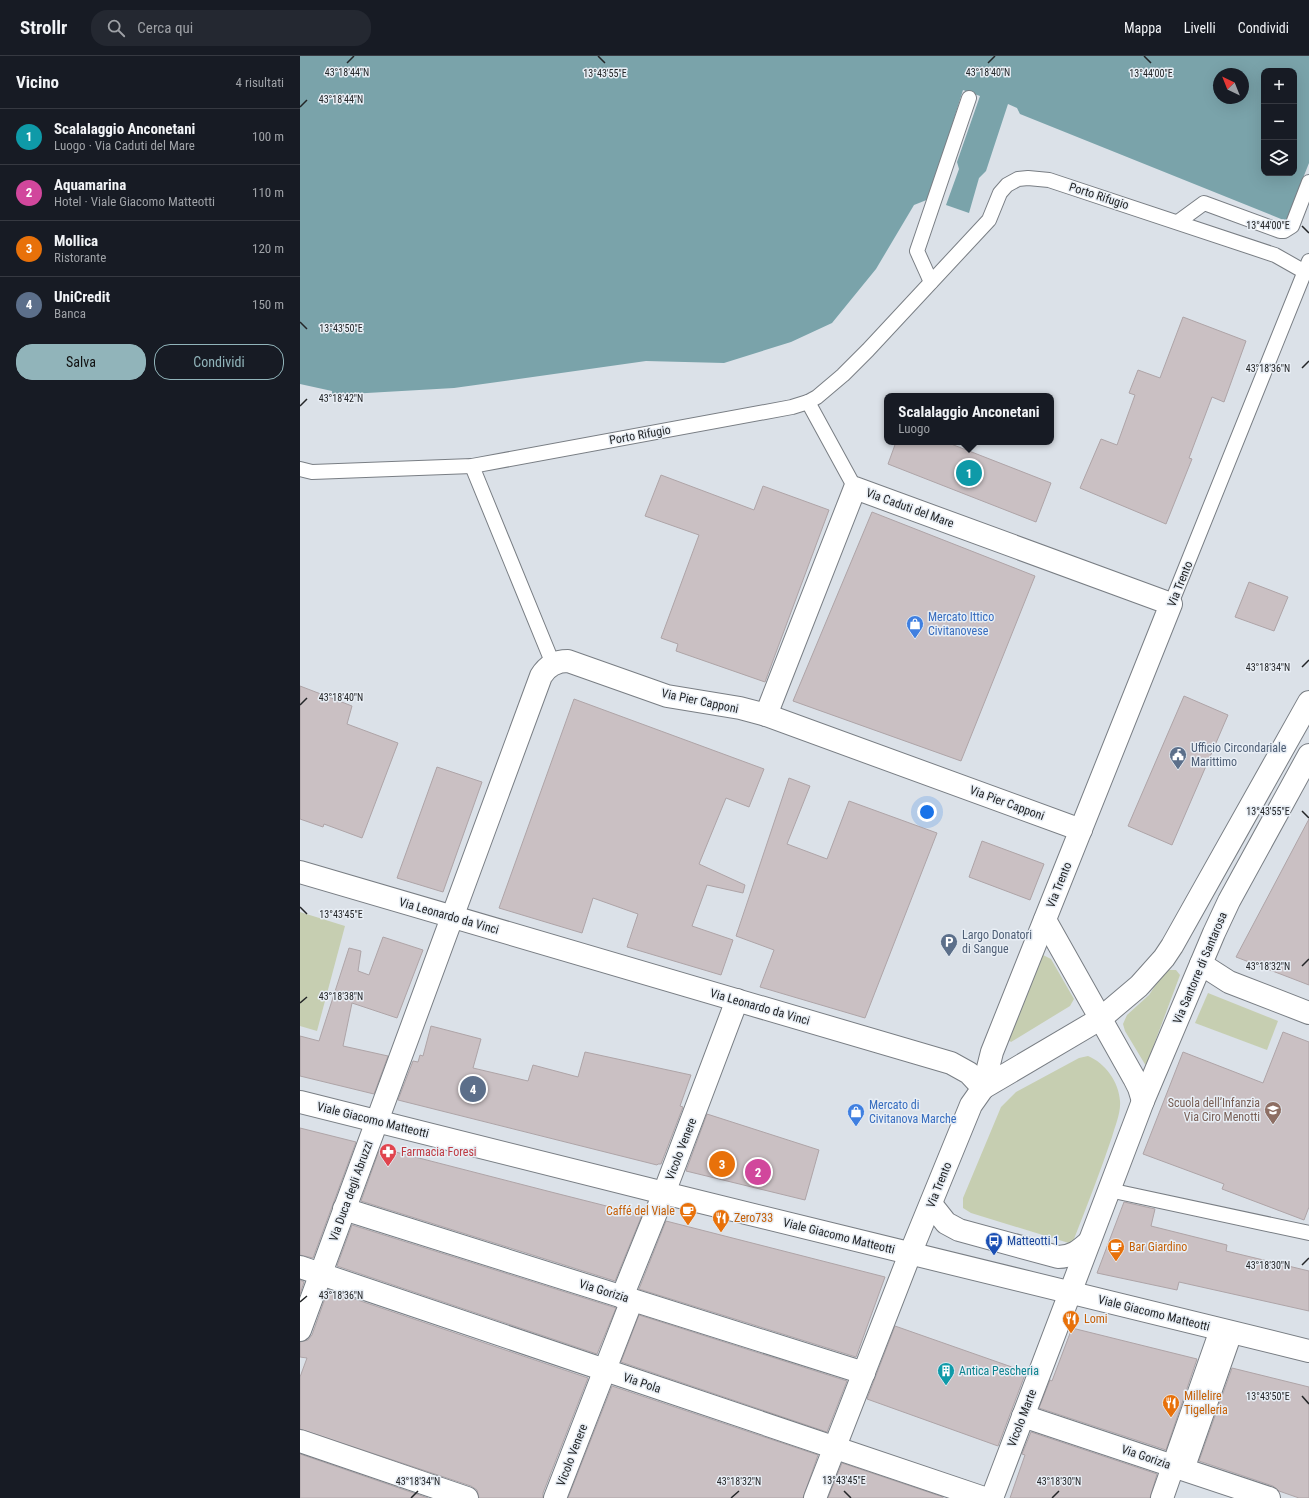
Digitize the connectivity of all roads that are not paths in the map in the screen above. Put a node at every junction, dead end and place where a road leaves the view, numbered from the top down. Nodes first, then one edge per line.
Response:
1 (969, 98) dead end
2 (1309, 182) edge
3 (1178, 222) junction
4 (1308, 268) edge
5 (931, 282) junction
6 (808, 402) junction
7 (472, 466) junction
8 (300, 469) edge
9 (855, 488) junction
10 (1171, 604) junction
11 (553, 664) junction
12 (1309, 702) edge
13 (766, 716) junction
14 (1309, 755) edge
15 (1081, 830) junction
16 (300, 872) edge
17 (452, 917) junction
18 (1045, 920) junction
19 (1186, 921) junction
20 (1214, 933) junction
21 (1172, 946) junction
22 (1201, 964) junction
23 (737, 1000) junction
24 (1309, 1014) edge
25 (1100, 1019) junction
26 (983, 1088) junction
27 (1143, 1101) junction
28 (300, 1102) edge
29 (377, 1121) junction
30 (1109, 1190) junction
31 (664, 1193) junction
32 (931, 1204) junction
33 (344, 1209) junction
34 (1309, 1233) edge
35 (1089, 1242) junction
36 (910, 1254) junction
37 (300, 1268) edge
38 (320, 1274) junction
39 (1070, 1293) junction
40 (627, 1298) junction
41 (300, 1330) edge
42 (1228, 1331) junction
43 (1309, 1351) edge
44 (605, 1370) junction
45 (864, 1374) junction
46 (1023, 1416) junction
47 (300, 1441) edge
48 (835, 1448) junction
49 (1180, 1468) junction
50 (467, 1498) edge
51 (555, 1498) edge
52 (815, 1498) edge
53 (984, 1498) edge
54 (992, 1498) edge
55 (1162, 1498) edge
56 (1269, 1498) edge

1 - 5 lane
2 - 3 lane
3 - 4 lane, Porto Rifugio
3 - 5 lane, Porto Rifugio
4 - 10 lane, Via Trento
5 - 6 lane, Porto Rifugio
6 - 7 lane, Porto Rifugio
6 - 9 lane
7 - 8 lane, Porto Rifugio
7 - 11 lane
9 - 10 street, Via Caduti del Mare
9 - 13 street, Via Caduti del Mare
10 - 15 street, Via Trento
11 - 13 street, Via Pier Capponi
11 - 17 street
12 - 19 street
13 - 15 street, Via Pier Capponi
14 - 20 street, Via Santorre di Santarosa
15 - 18 street, Via Trento
16 - 17 street, Via Leonardo da Vinci
17 - 23 street, Via Leonardo da Vinci
17 - 29 street, Via Duca degli Abruzzi
18 - 25 street
18 - 26 street, Via Trento
19 - 20 street
19 - 21 street
20 - 22 street, Via Santorre di Santarosa
21 - 22 street
21 - 25 street
22 - 24 street
22 - 27 street, Via Santorre di Santarosa
23 - 26 street, Via Leonardo da Vinci
23 - 31 street, Vicolo Venere
25 - 26 street
25 - 27 street
26 - 32 street, Via Trento
27 - 30 street, Via Santorre di Santarosa
28 - 29 street, Viale Giacomo Matteotti
29 - 31 street, Viale Giacomo Matteotti
29 - 33 street, Via Duca degli Abruzzi
30 - 34 lane
30 - 35 street, Via Santorre di Santarosa
31 - 36 street, Viale Giacomo Matteotti
31 - 40 street, Vicolo Venere
32 - 35 street
32 - 36 street, Via Trento
33 - 38 street, Via Duca degli Abruzzi
33 - 40 street, Via Gorizia
35 - 39 street, Via Santorre di Santarosa
36 - 39 street, Viale Giacomo Matteotti
36 - 45 street, Via Trento
37 - 38 street, Via Pola
38 - 41 street, Via Duca degli Abruzzi
38 - 44 street, Via Pola
39 - 42 street, Viale Giacomo Matteotti
39 - 46 street, Vicolo Marte
40 - 44 street, Vicolo Venere
40 - 45 street, Via Gorizia
42 - 43 street, Viale Giacomo Matteotti
42 - 49 street
44 - 48 street, Via Pola
44 - 51 street, Vicolo Venere
45 - 48 street, Via Trento
46 - 49 street, Via Gorizia
46 - 54 street, Vicolo Marte
47 - 50 street
48 - 52 street, Via Trento
48 - 53 street, Via Pola
49 - 55 street
49 - 56 street, Via Gorizia

